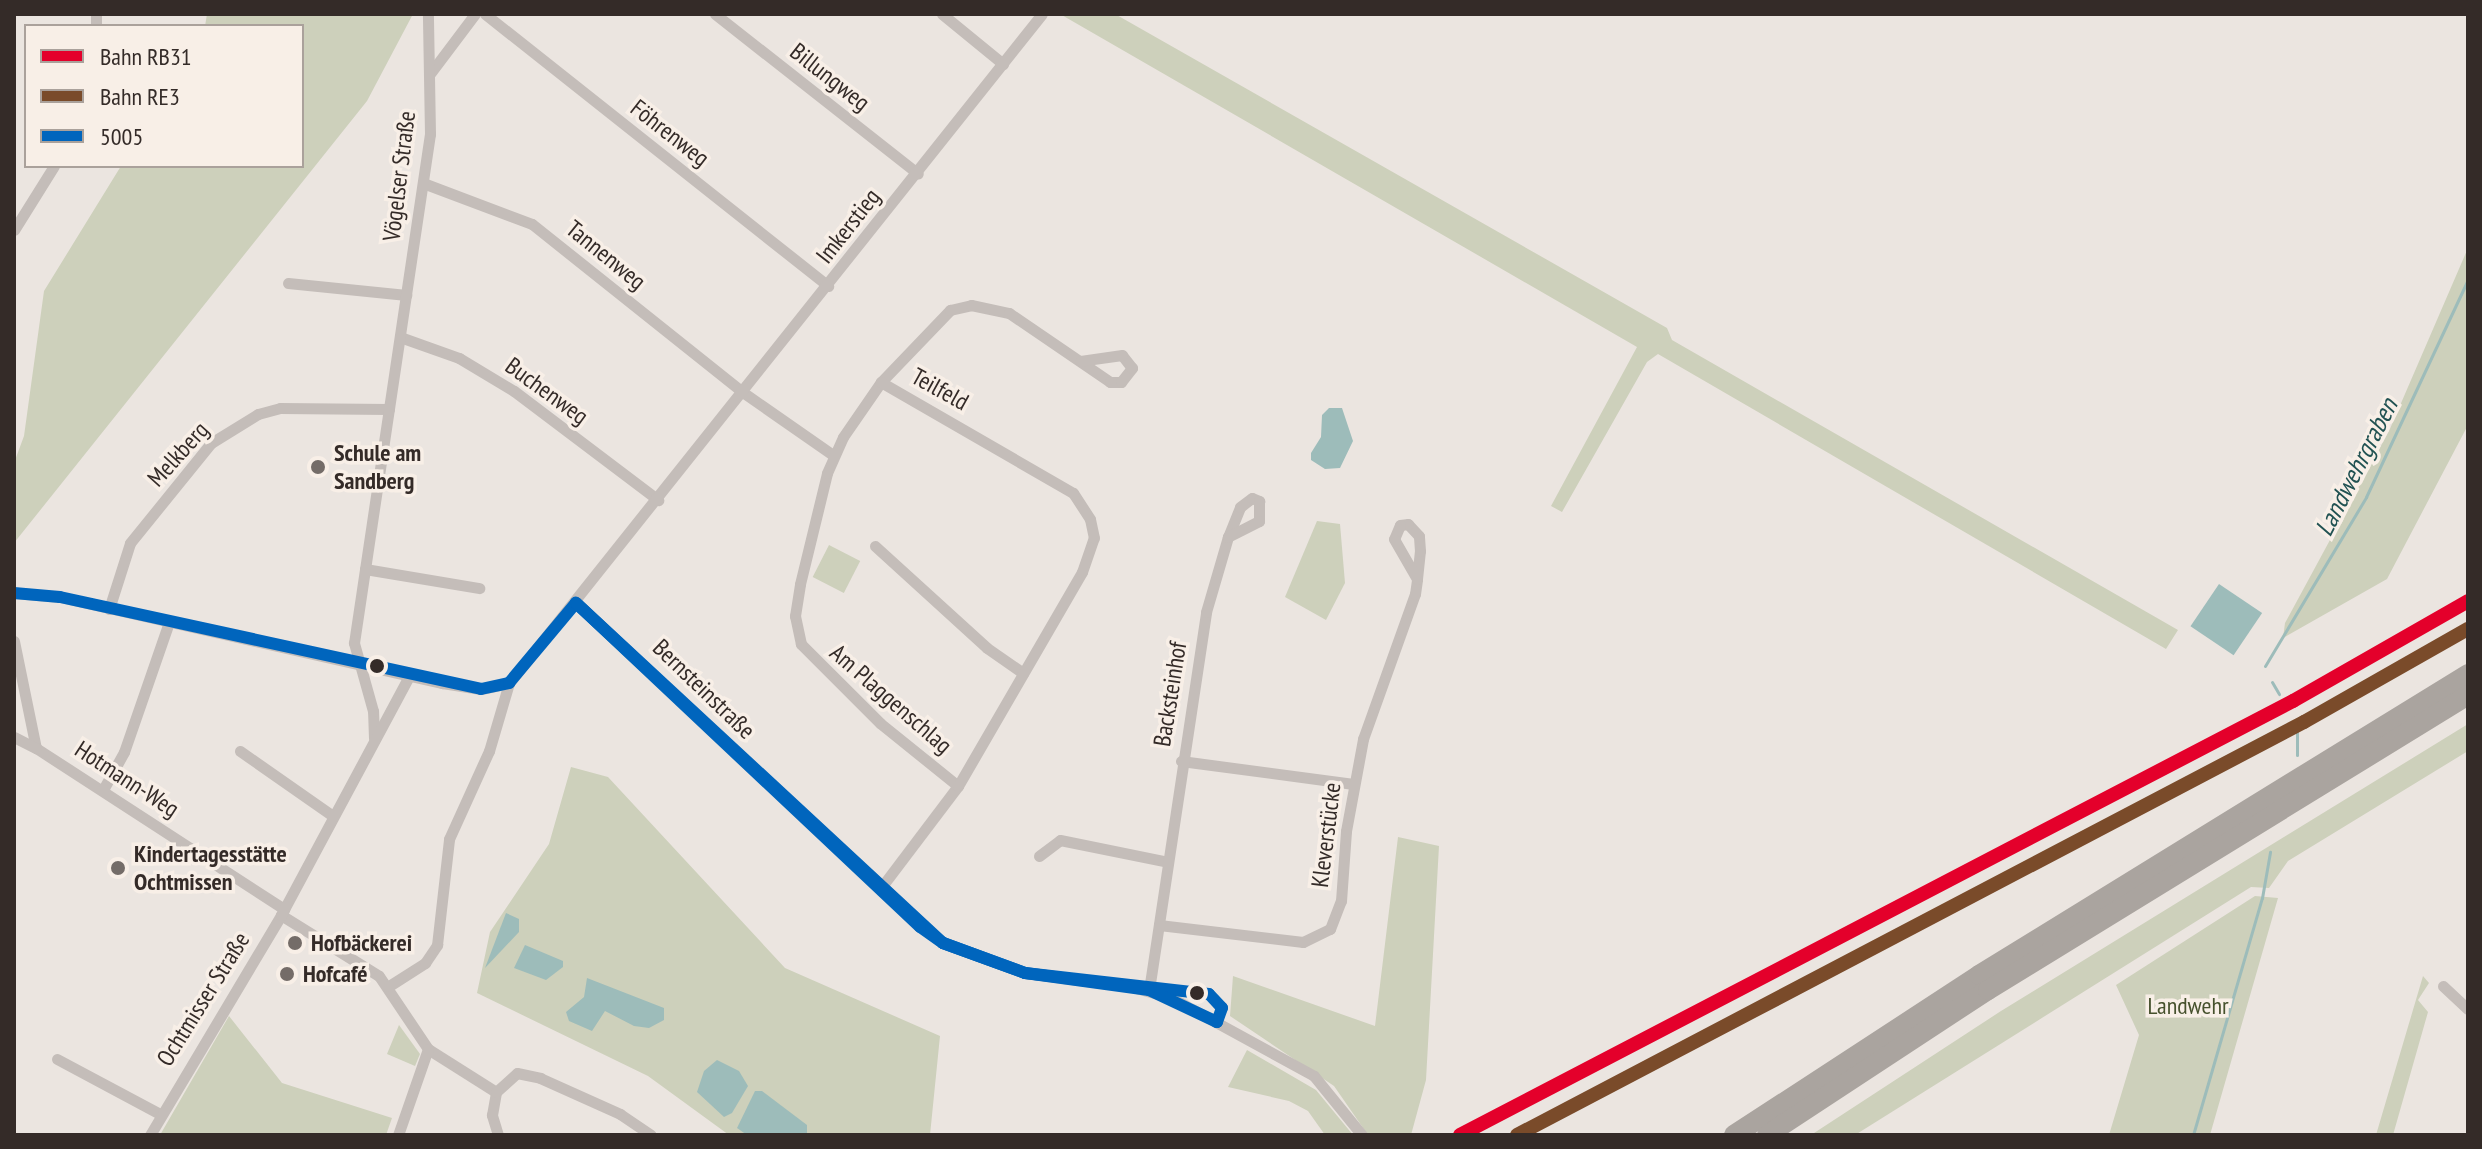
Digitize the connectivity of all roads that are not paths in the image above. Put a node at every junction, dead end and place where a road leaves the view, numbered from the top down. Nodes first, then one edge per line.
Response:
1 (428, 14) edge
2 (475, 14) edge
3 (485, 14) edge
4 (715, 14) edge
5 (942, 14) edge
6 (1042, 14) edge
7 (1003, 64) junction
8 (429, 76) junction
9 (53, 168) edge
10 (918, 174) junction
11 (423, 183) junction
12 (14, 230) edge
13 (288, 283) dead end
14 (828, 286) junction
15 (406, 295) junction
16 (400, 337) junction
17 (1080, 361) dead end
18 (881, 382) junction
19 (744, 393) junction
20 (389, 409) junction
21 (833, 455) junction
22 (658, 500) junction
23 (1228, 537) dead end
24 (875, 546) dead end
25 (365, 569) junction
26 (1417, 579) dead end
27 (479, 588) dead end
28 (14, 593) edge
29 (576, 603) junction
30 (109, 609) junction
31 (169, 622) junction
32 (14, 641) edge
33 (358, 663) junction
34 (1023, 673) junction
35 (2468, 674) edge
36 (409, 676) junction
37 (509, 683) junction
38 (2468, 695) edge
39 (14, 737) edge
40 (374, 738) junction
41 (36, 748) junction
42 (240, 751) dead end
43 (1181, 761) junction
44 (1353, 784) junction
45 (958, 786) junction
46 (104, 788) junction
47 (333, 816) junction
48 (1039, 856) dead end
49 (1168, 862) junction
50 (880, 889) junction
51 (282, 912) junction
52 (1159, 925) junction
53 (389, 986) junction
54 (2443, 986) dead end
55 (1149, 990) junction
56 (2468, 1009) edge
57 (428, 1049) junction
58 (57, 1059) dead end
59 (496, 1092) junction
60 (160, 1114) junction
61 (150, 1135) edge
62 (398, 1135) edge
63 (498, 1135) edge
64 (651, 1135) edge
65 (1362, 1135) edge
66 (1734, 1135) edge
67 (1767, 1135) edge

1 - 8 street, Vögelser Straße
2 - 8 street
3 - 14 street, Föhrenweg
4 - 10 street, Billungweg
5 - 7 street
6 - 7 street, Imkerstieg
7 - 10 street, Imkerstieg
8 - 11 street, Vögelser Straße
9 - 12 street
10 - 14 street, Imkerstieg
11 - 15 street, Vögelser Straße
11 - 19 street, Tannenweg
13 - 15 street
14 - 19 street, Imkerstieg
15 - 16 street, Vögelser Straße
16 - 20 street, Vögelser Straße
16 - 22 street, Buchenweg
17 - 18 street, Am Plaggenschlag
18 - 21 street, Am Plaggenschlag
18 - 34 street, Teilfeld
19 - 21 street
19 - 22 street, Imkerstieg
20 - 25 street, Vögelser Straße
20 - 30 street, Melkberg
21 - 45 street, Am Plaggenschlag
22 - 29 street, Imkerstieg
23 - 43 street, Backsteinhof
24 - 34 street
25 - 27 street
25 - 33 street, Vögelser Straße
26 - 44 street, Kleverstücke
28 - 30 street
29 - 37 street, Imkerstieg
29 - 50 street, Bernsteinstraße
30 - 31 street
31 - 33 street
31 - 46 street
32 - 41 street, Hotmann-Weg
33 - 36 street
33 - 40 street
34 - 45 street, Teilfeld
35 - 66 highway
36 - 37 street
36 - 40 street, Ochtmisser Straße
37 - 53 street
38 - 67 highway
39 - 41 street
40 - 47 street, Ochtmisser Straße
41 - 46 street, Hotmann-Weg
42 - 47 street
43 - 44 street
43 - 49 street, Backsteinhof
44 - 52 street, Kleverstücke
45 - 50 street, Teilfeld
46 - 51 street, Hotmann-Weg
47 - 51 street, Ochtmisser Straße
48 - 49 street
49 - 52 street, Backsteinhof
50 - 55 street, Bernsteinstraße
51 - 53 street, Hotmann-Weg
51 - 60 street, Ochtmisser Straße
52 - 55 street, Backsteinhof
53 - 57 street
54 - 56 street
55 - 65 street, Bernsteinstraße
57 - 59 street
57 - 62 street
58 - 60 street
59 - 63 street
59 - 64 street
60 - 61 street, Ochtmisser Straße

